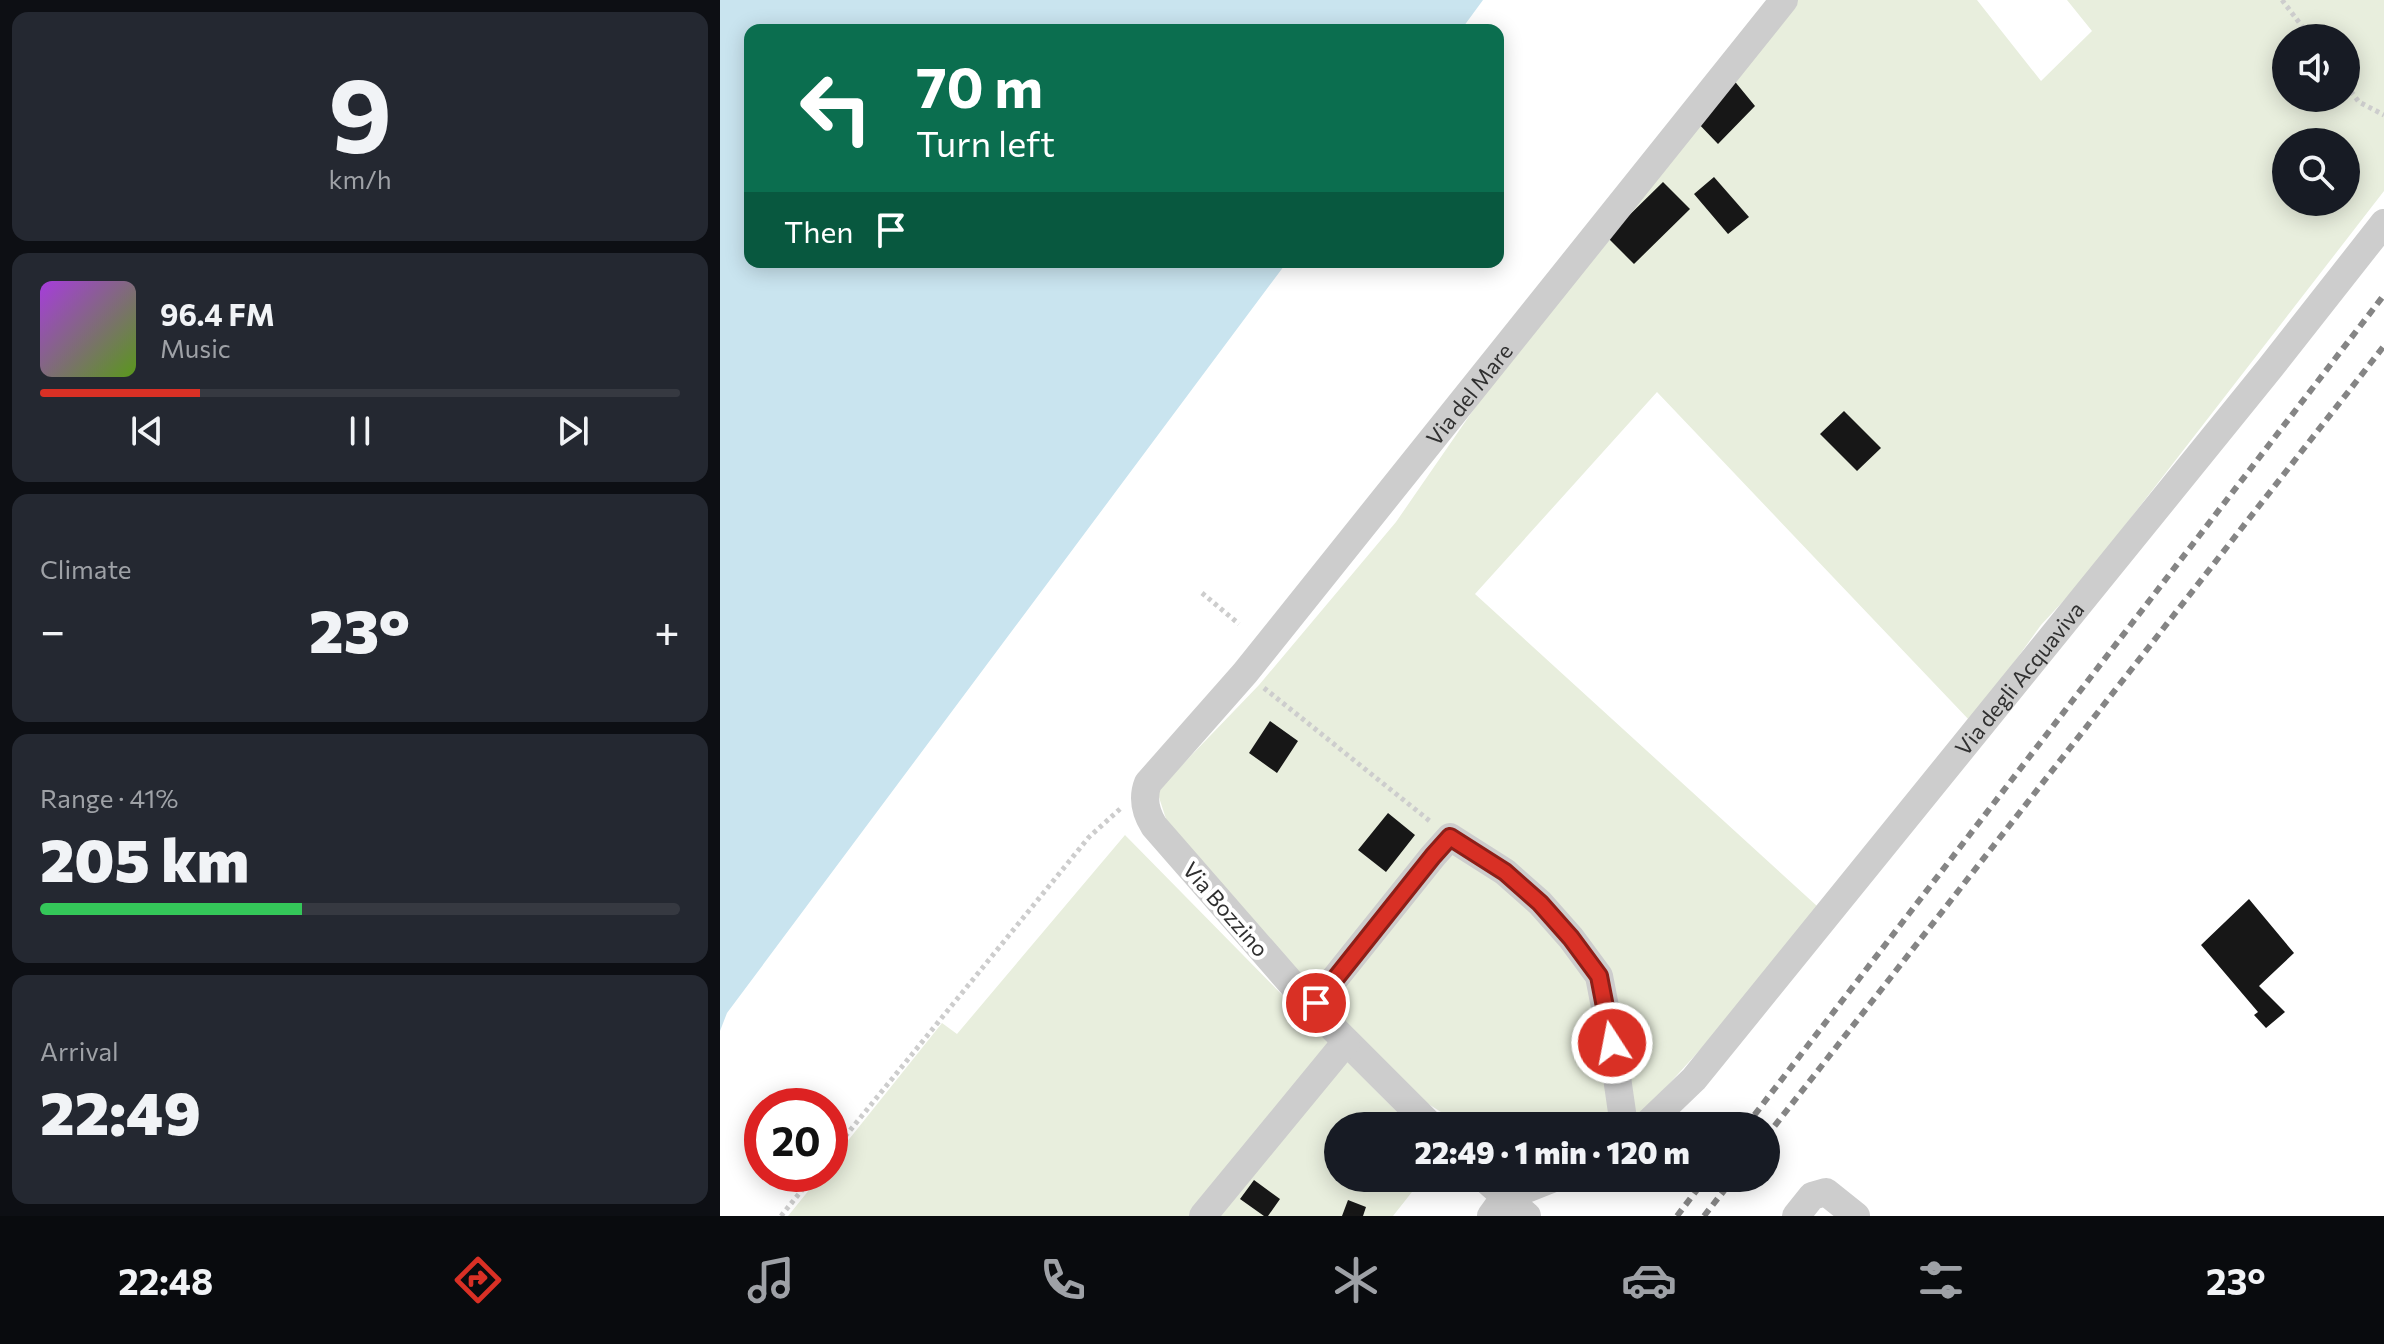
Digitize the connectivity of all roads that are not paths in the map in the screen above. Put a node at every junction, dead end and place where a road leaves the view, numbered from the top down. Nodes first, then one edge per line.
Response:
1 (1784, 0) edge
2 (2384, 223) edge
3 (1147, 793) joint
4 (1312, 1007) junction
5 (1346, 1042) junction
6 (1417, 1112) edge
7 (1622, 1112) edge
8 (1660, 1112) edge
9 (1527, 1192) edge
10 (1498, 1207) edge
11 (1203, 1216) edge
12 (1527, 1216) edge
13 (1796, 1216) edge
14 (1856, 1216) edge

1 - 3 street, Via del Mare
2 - 8 street, Via degli Acquaviva
3 - 4 street, Via Bozzino
4 - 5 street, Via Bozzino
4 - 7 street
5 - 6 street, Via Bozzino
5 - 11 street
9 - 10 street
10 - 12 street
13 - 14 street

